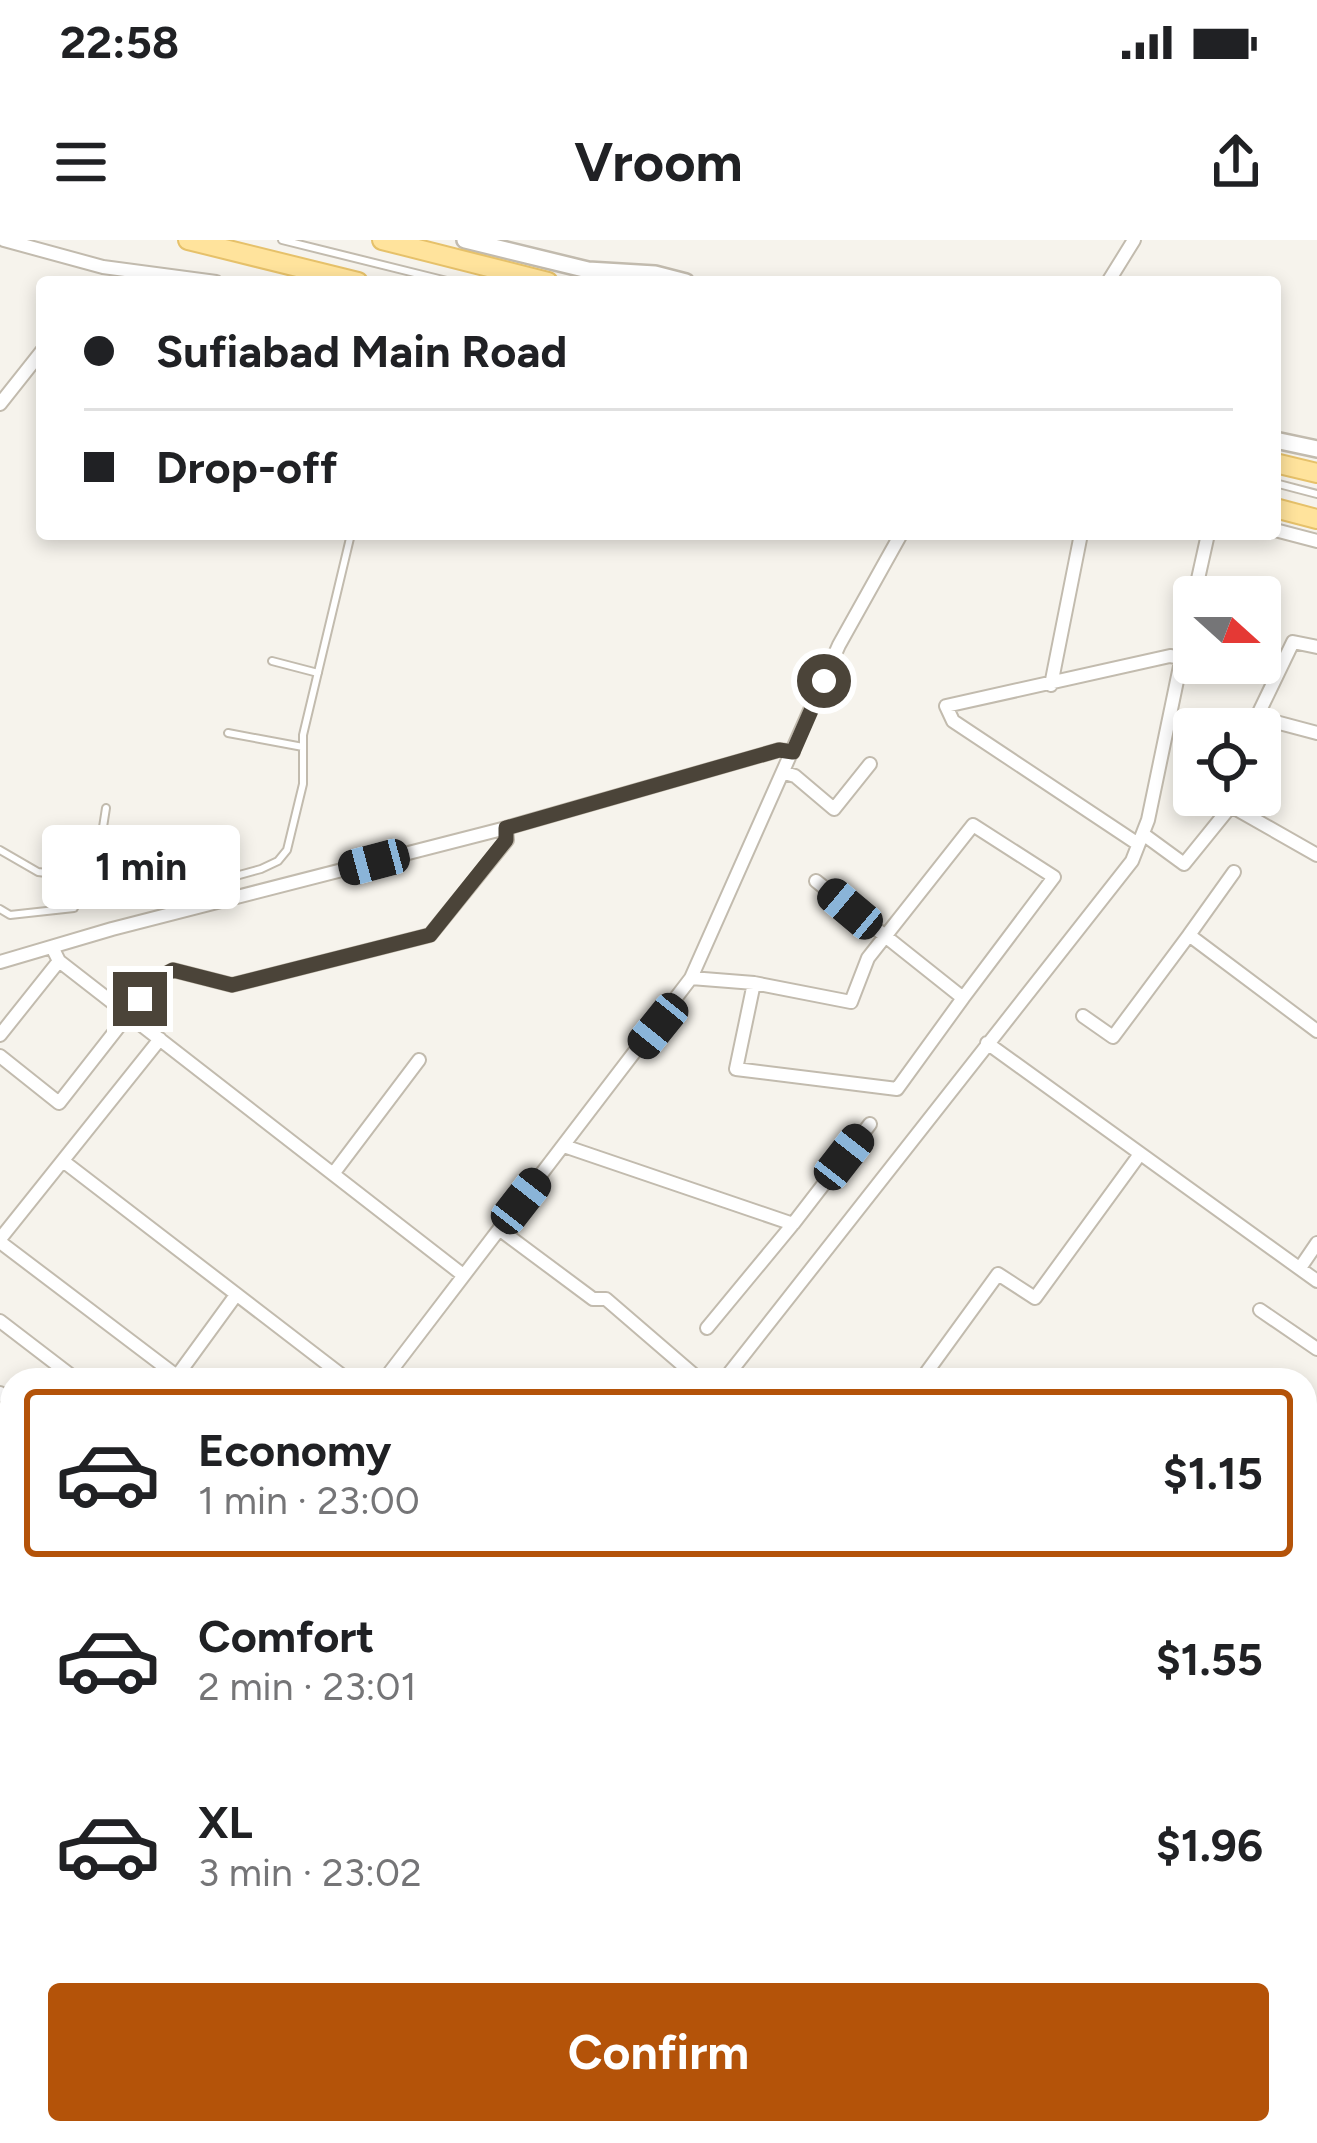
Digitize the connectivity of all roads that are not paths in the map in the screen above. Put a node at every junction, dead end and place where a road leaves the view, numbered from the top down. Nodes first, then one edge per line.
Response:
1 (4, 240) edge
2 (188, 240) edge
3 (282, 240) edge
4 (382, 240) edge
5 (1134, 240) edge
6 (473, 246) edge
7 (104, 267) junction
8 (99, 276) edge
9 (171, 276) edge
10 (334, 276) edge
11 (427, 276) edge
12 (536, 276) edge
13 (663, 276) edge
14 (1112, 276) edge
15 (36, 359) edge
16 (0, 404) edge
17 (1281, 441) edge
18 (1317, 449) edge
19 (1281, 464) edge
20 (1317, 473) edge
21 (1281, 485) edge
22 (1317, 494) edge
23 (1281, 510) edge
24 (1317, 519) edge
25 (1281, 532) edge
26 (349, 540) edge
27 (899, 540) edge
28 (1080, 540) edge
29 (1207, 540) edge
30 (1317, 541) edge
31 (1199, 576) edge
32 (1317, 647) edge
33 (1173, 656) edge
34 (272, 662) dead end
35 (318, 673) junction
36 (1175, 684) edge
37 (1052, 685) junction
38 (1261, 708) edge
39 (1281, 727) edge
40 (228, 733) dead end
41 (1317, 733) edge
42 (304, 747) junction
43 (793, 752) junction
44 (870, 764) dead end
45 (785, 773) junction
46 (106, 808) dead end
47 (1221, 816) edge
48 (1256, 816) edge
49 (506, 828) junction
50 (1141, 839) junction
51 (0, 850) edge
52 (1317, 855) edge
53 (103, 865) junction
54 (1234, 872) dead end
55 (817, 881) dead end
56 (82, 885) junction
57 (0, 909) edge
58 (1189, 935) junction
59 (884, 938) junction
60 (56, 955) junction
61 (0, 962) edge
62 (691, 978) junction
63 (754, 983) junction
64 (963, 998) junction
65 (128, 1015) junction
66 (1083, 1016) dead end
67 (1317, 1031) edge
68 (0, 1035) edge
69 (160, 1039) junction
70 (987, 1043) junction
71 (0, 1056) edge
72 (419, 1060) dead end
73 (870, 1124) dead end
74 (564, 1145) junction
75 (1140, 1154) junction
76 (63, 1161) junction
77 (333, 1174) junction
78 (793, 1223) junction
79 (499, 1229) junction
80 (0, 1240) edge
81 (1317, 1244) edge
82 (1300, 1268) junction
83 (463, 1275) junction
84 (1317, 1281) edge
85 (236, 1294) junction
86 (1260, 1310) dead end
87 (0, 1322) edge
88 (707, 1328) dead end
89 (1317, 1348) edge
90 (61, 1368) edge
91 (167, 1368) edge
92 (187, 1368) edge
93 (333, 1368) edge
94 (393, 1368) edge
95 (686, 1368) edge
96 (733, 1368) edge
97 (929, 1368) edge

1 - 7 street
2 - 10 main road
3 - 11 lane
4 - 6 main road
5 - 14 street
6 - 12 main road
6 - 13 street
7 - 8 street
7 - 9 street
15 - 16 street
17 - 18 street
19 - 20 main road
21 - 22 lane
23 - 24 main road
25 - 30 street
26 - 35 lane
27 - 43 street
28 - 37 street
29 - 31 street
32 - 38 street
33 - 37 street
34 - 35 lane
35 - 42 lane
36 - 50 street
37 - 50 street
39 - 41 street
40 - 42 lane
42 - 53 lane
43 - 45 street
43 - 49 street
44 - 45 street
45 - 62 street
46 - 53 lane
47 - 50 street
48 - 52 street
49 - 60 street
49 - 65 street
50 - 70 street
51 - 56 lane
53 - 56 lane
54 - 58 street
55 - 59 street
56 - 57 lane
58 - 66 street
58 - 67 street
59 - 63 street
59 - 64 street
59 - 64 street
60 - 61 street
60 - 65 street
60 - 68 street
62 - 63 street
62 - 74 street
63 - 64 street
65 - 69 street
65 - 71 street
69 - 76 street
69 - 77 street
70 - 75 street
70 - 96 street
72 - 77 street
73 - 78 street
74 - 78 street
74 - 79 street
75 - 82 street
75 - 97 street
76 - 80 street
76 - 85 street
77 - 83 street
78 - 88 street
79 - 83 street
79 - 95 street
80 - 91 street
81 - 82 street
82 - 84 street
83 - 94 street
85 - 92 street
85 - 93 street
86 - 89 street
87 - 90 street

